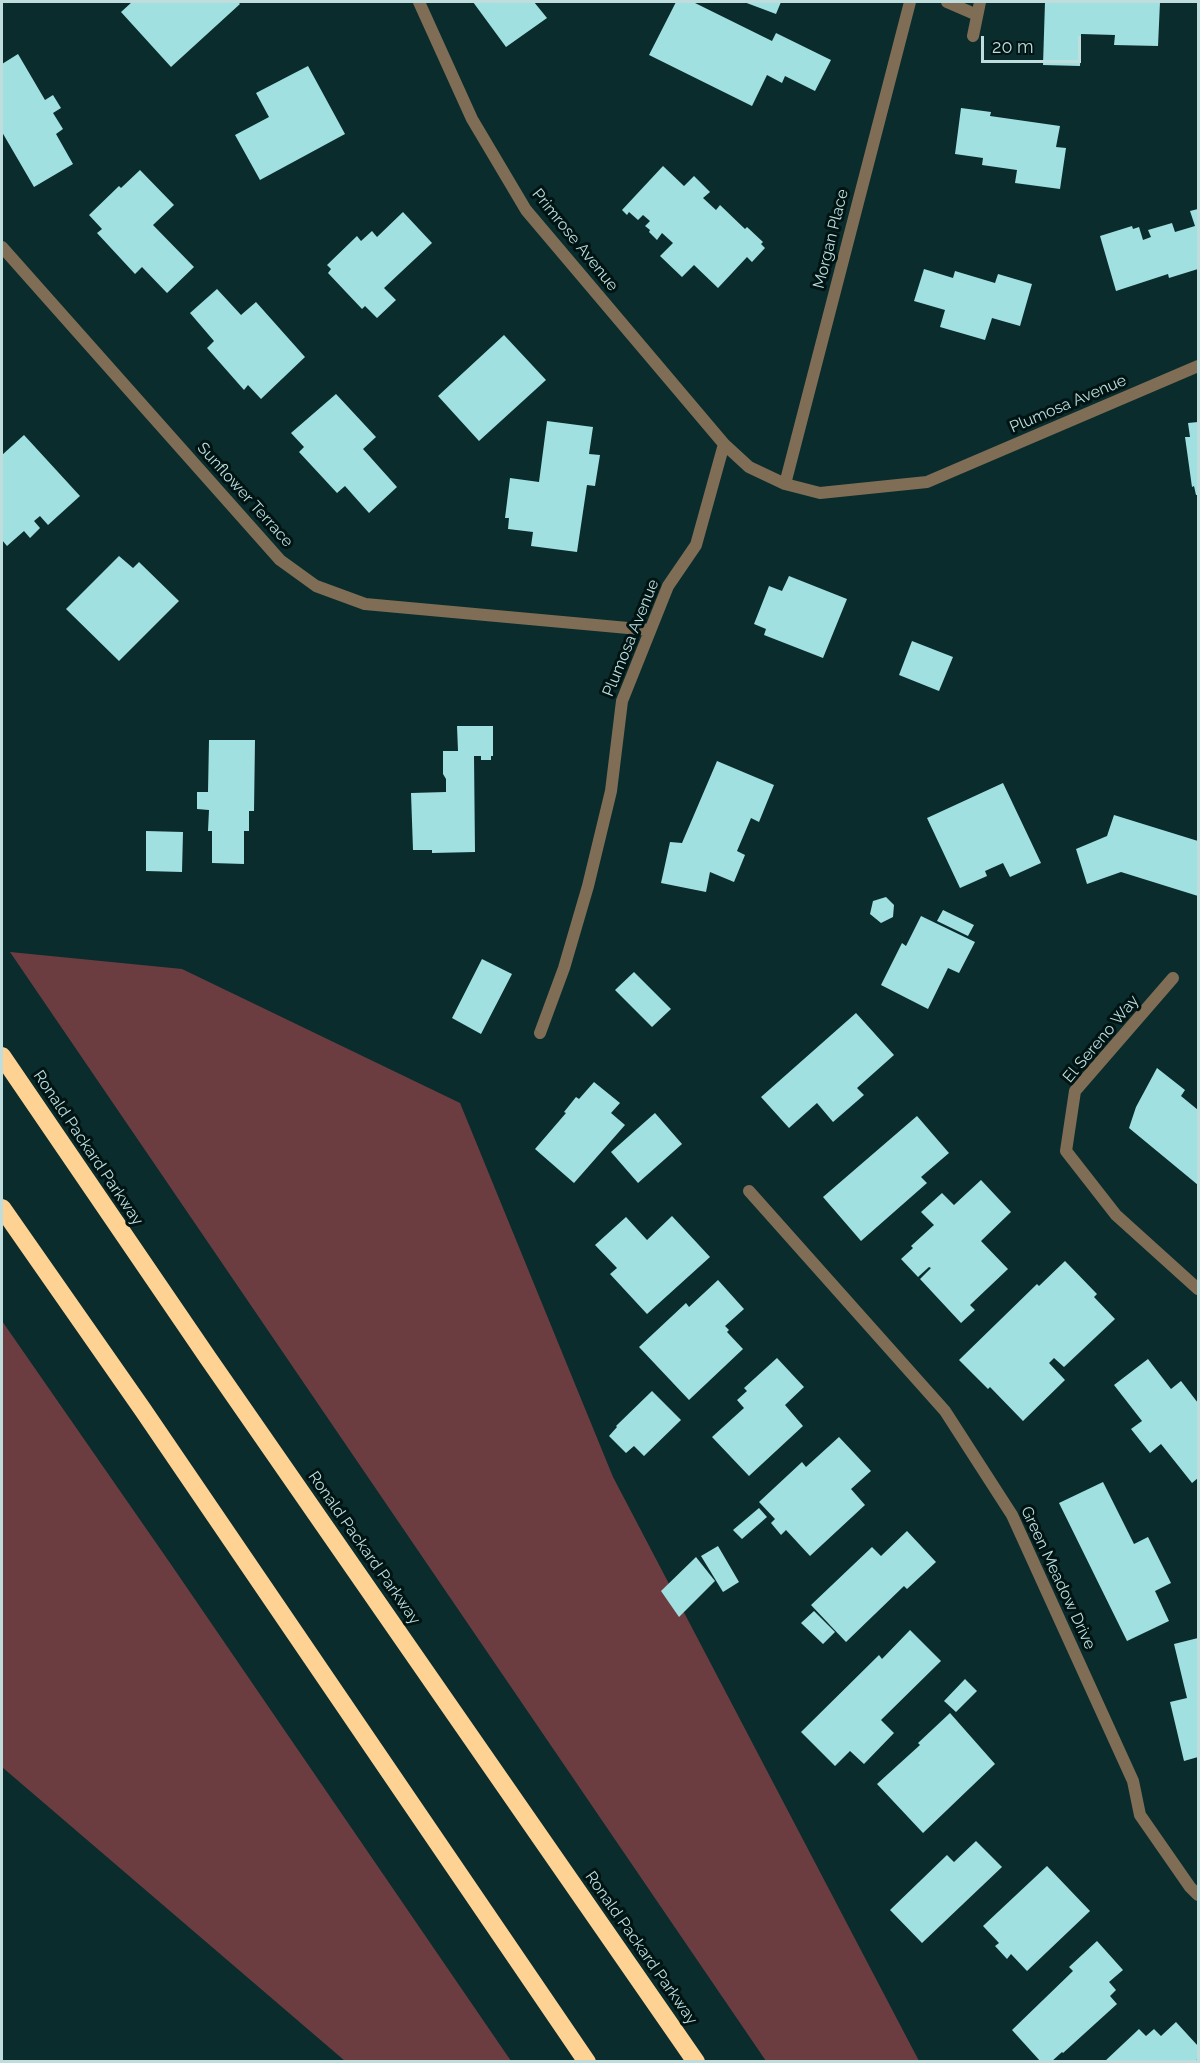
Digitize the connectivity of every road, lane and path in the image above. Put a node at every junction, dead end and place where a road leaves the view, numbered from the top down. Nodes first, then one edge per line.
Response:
1 (419, 2) edge
2 (910, 2) edge
3 (947, 2) edge
4 (980, 2) edge
5 (977, 15) junction
6 (973, 36) dead end
7 (2, 247) edge
8 (1198, 366) edge
9 (724, 444) junction
10 (785, 484) junction
11 (650, 630) junction
12 (1173, 978) dead end
13 (540, 1033) dead end
14 (2, 1056) edge
15 (749, 1191) dead end
16 (2, 1208) edge
17 (1198, 1289) edge
18 (1198, 1894) edge
19 (587, 2061) edge
20 (696, 2061) edge

1 - 9 street, Primrose Avenue
2 - 10 street, Morgan Place
3 - 5 street
4 - 5 street
5 - 6 street
7 - 11 street, Sunflower Terrace
8 - 10 street, Plumosa Avenue
9 - 10 street, Plumosa Avenue
9 - 11 street, Plumosa Avenue
11 - 13 street, Plumosa Avenue
12 - 17 street, El Sereno Way
14 - 20 highway, Ronald Packard Parkway
15 - 18 street, Green Meadow Drive
16 - 19 highway

